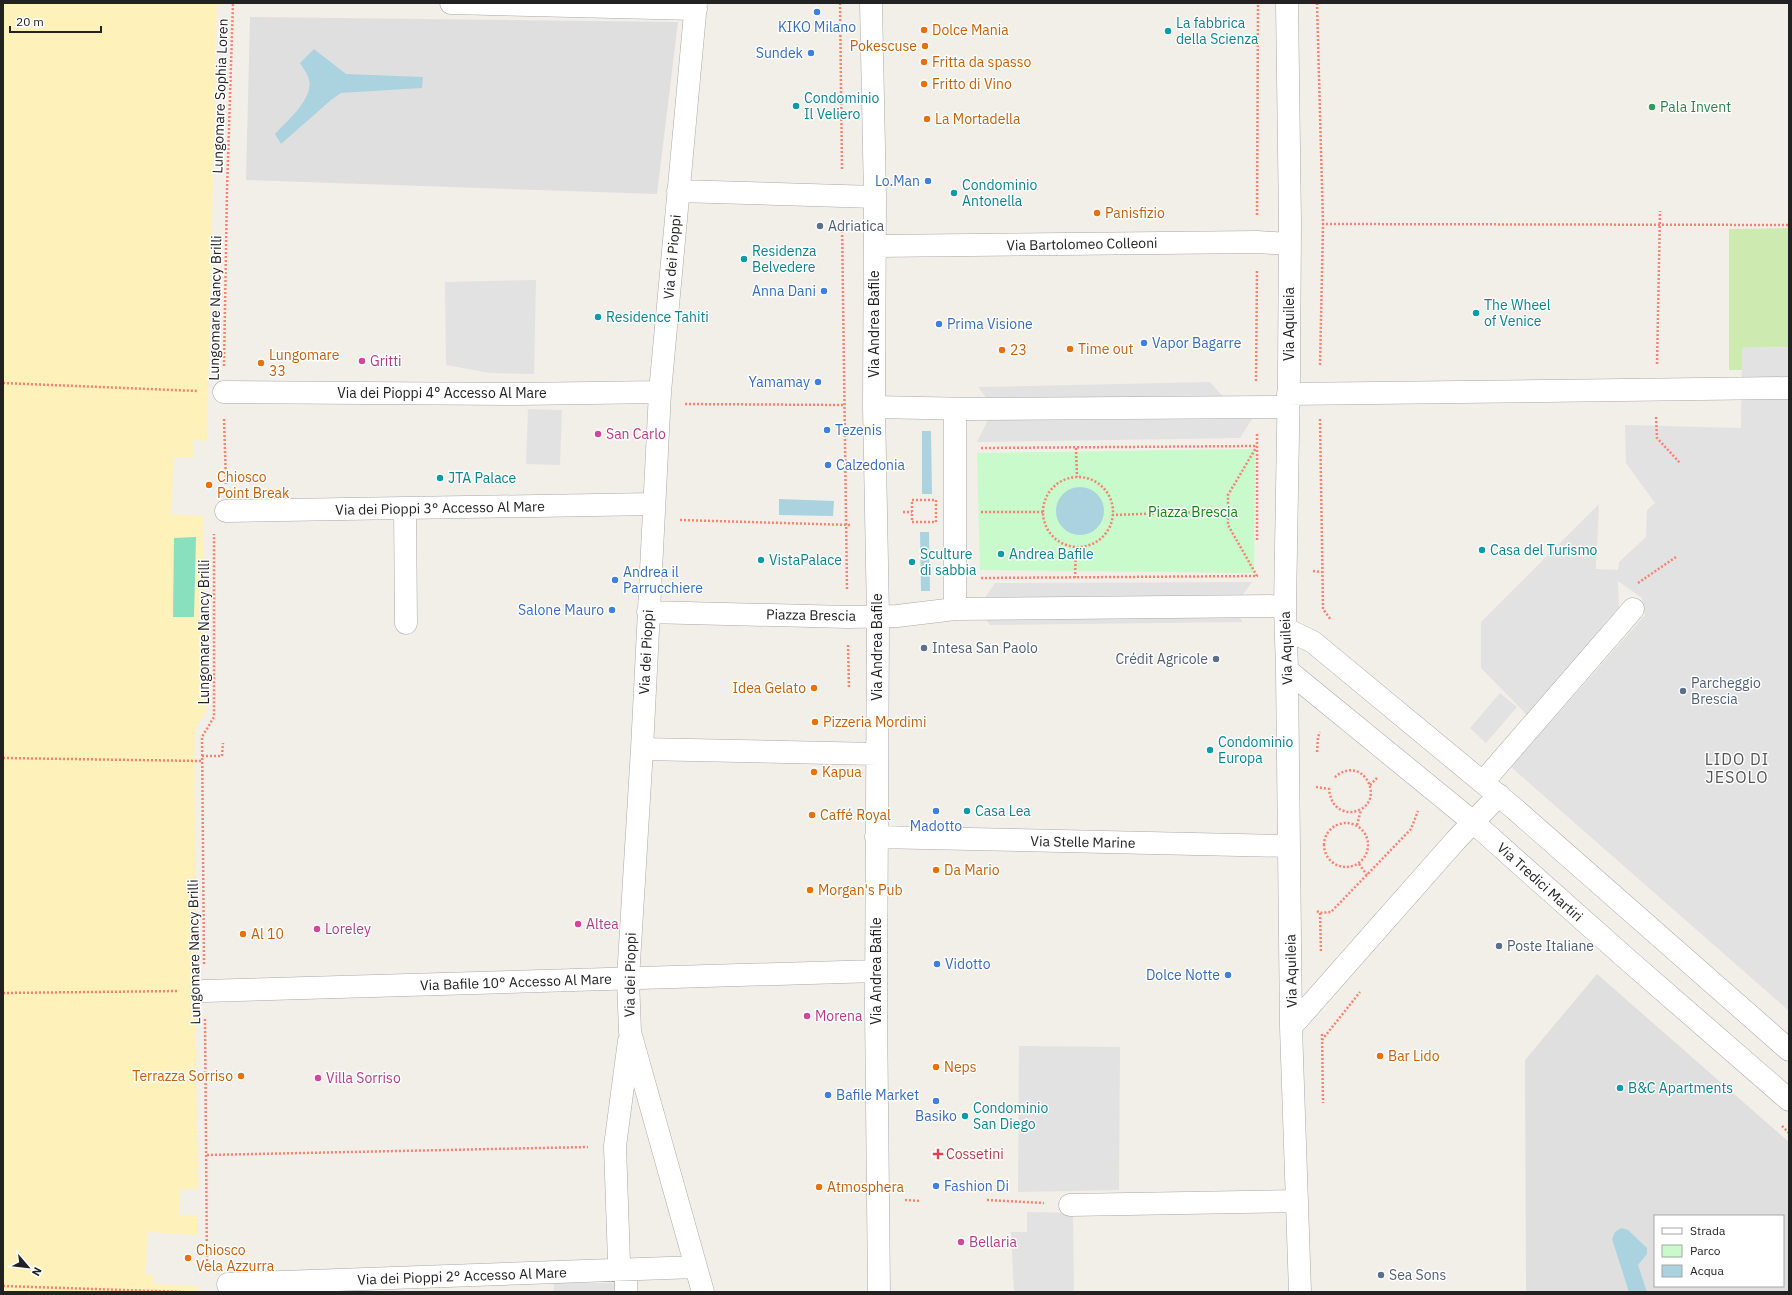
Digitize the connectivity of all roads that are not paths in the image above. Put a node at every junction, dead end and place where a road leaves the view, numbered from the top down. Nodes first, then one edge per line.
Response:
1 (451, 3) edge
2 (871, 3) edge
3 (1287, 3) edge
4 (696, 6) edge
5 (678, 191) junction
6 (875, 197) junction
7 (1289, 233) junction
8 (875, 246) junction
9 (1789, 388) edge
10 (224, 392) road end
11 (660, 398) junction
12 (1288, 401) junction
13 (874, 407) junction
14 (955, 409) junction
15 (405, 508) junction
16 (226, 511) road end
17 (653, 512) junction
18 (1285, 606) junction
19 (1633, 609) road end
20 (955, 610) junction
21 (648, 612) junction
22 (878, 616) junction
23 (406, 623) dead end
24 (1286, 629) junction
25 (1287, 670) junction
26 (642, 749) junction
27 (877, 754) junction
28 (1491, 788) junction
29 (1473, 822) junction
30 (876, 837) junction
31 (1289, 846) junction
32 (876, 971) junction
33 (628, 979) junction
34 (204, 990) road end
35 (1291, 1027) junction
36 (630, 1032) junction
37 (1789, 1050) edge
38 (1789, 1100) edge
39 (1297, 1201) junction
40 (1070, 1205) road end
41 (622, 1266) junction
42 (696, 1267) junction
43 (228, 1284) dead end
44 (626, 1292) edge
45 (703, 1292) edge
46 (879, 1292) edge
47 (1300, 1292) edge

1 - 4 street
2 - 6 street, Via Andrea Bafile
3 - 7 street, Via Aquileia
4 - 5 street, Via dei Pioppi
5 - 6 street
5 - 11 street, Via dei Pioppi
6 - 8 street, Via Andrea Bafile
7 - 8 street, Via Bartolomeo Colleoni
7 - 12 street, Via Aquileia
8 - 13 street, Via Andrea Bafile
9 - 12 street
10 - 11 street, Via dei Pioppi 4° Accesso Al Mare
11 - 17 street, Via dei Pioppi
12 - 14 street
12 - 18 street, Via Aquileia
13 - 14 street
13 - 22 street, Via Andrea Bafile
14 - 20 street
15 - 16 street, Via dei Pioppi 3° Accesso Al Mare
15 - 17 street, Via dei Pioppi 3° Accesso Al Mare
15 - 23 street
17 - 21 street, Via dei Pioppi
18 - 20 street, Piazza Brescia
18 - 24 street, Via Aquileia
19 - 28 street
20 - 22 street, Piazza Brescia
21 - 22 street, Piazza Brescia
21 - 26 street, Via dei Pioppi
22 - 27 street, Via Andrea Bafile
24 - 25 street, Via Aquileia
24 - 28 street
25 - 29 street, Via Tredici Martiri
25 - 31 street, Via Aquileia
26 - 27 street
26 - 33 street, Via dei Pioppi
27 - 30 street, Via Andrea Bafile
28 - 29 street
28 - 37 street
29 - 35 street
29 - 38 street, Via Tredici Martiri
30 - 31 street, Via Stelle Marine
30 - 32 street, Via Andrea Bafile
31 - 35 street, Via Aquileia
32 - 33 street, Via Bafile 10° Accesso Al Mare
32 - 46 street, Via Andrea Bafile
33 - 34 street, Via Bafile 10° Accesso Al Mare
33 - 36 street, Via dei Pioppi
35 - 39 street, Via Aquileia
36 - 41 street
36 - 42 street, Via dei Pioppi
39 - 40 street
39 - 47 street, Via Aquileia
41 - 42 street, Via dei Pioppi 2° Accesso Al Mare
41 - 43 street, Via dei Pioppi 2° Accesso Al Mare
41 - 44 street
42 - 45 street, Via dei Pioppi

